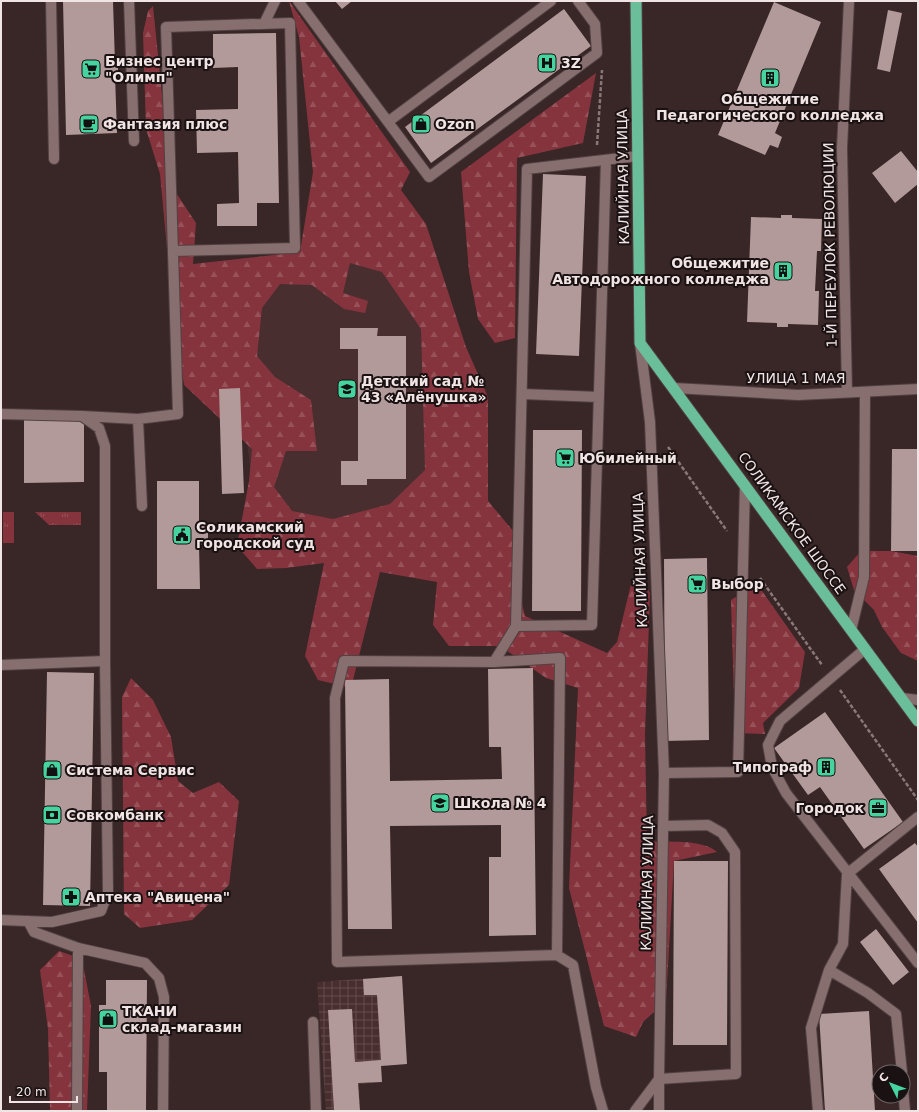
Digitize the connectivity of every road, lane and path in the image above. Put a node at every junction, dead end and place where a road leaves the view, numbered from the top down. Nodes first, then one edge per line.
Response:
1 (51, 1) edge
2 (129, 1) edge
3 (275, 1) edge
4 (298, 1) edge
5 (551, 1) edge
6 (578, 1) edge
7 (636, 1) edge
8 (849, 1) edge
9 (264, 24) junction
10 (602, 66) dead end
11 (389, 121) junction
12 (134, 142) dead end
13 (638, 156) junction
14 (54, 159) dead end
15 (601, 161) junction
16 (173, 251) junction
17 (640, 343) junction
18 (674, 388) junction
19 (918, 389) edge
20 (847, 392) junction
21 (864, 392) junction
22 (522, 394) junction
23 (599, 397) junction
24 (1, 414) edge
25 (82, 416) junction
26 (138, 419) junction
27 (650, 422) junction
28 (745, 485) junction
29 (142, 506) dead end
30 (743, 555) junction
31 (516, 626) junction
32 (851, 630) junction
33 (865, 649) junction
34 (105, 661) junction
35 (494, 662) junction
36 (1, 665) edge
37 (831, 677) junction
38 (901, 698) junction
39 (918, 700) edge
40 (918, 721) edge
41 (664, 773) junction
42 (918, 801) edge
43 (918, 817) edge
44 (664, 826) junction
45 (847, 874) junction
46 (1, 920) edge
47 (28, 921) junction
48 (78, 948) junction
49 (557, 955) junction
50 (918, 963) edge
51 (829, 970) junction
52 (313, 1022) dead end
53 (901, 1064) edge
54 (659, 1079) junction
55 (77, 1111) edge
56 (163, 1111) edge
57 (316, 1111) edge
58 (603, 1111) edge
59 (635, 1111) edge
60 (659, 1111) edge
61 (818, 1111) edge

1 - 14 street
2 - 12 street
3 - 9 street
4 - 11 street
5 - 11 street
6 - 11 street
7 - 13 highway, КАЛИЙНАЯ УЛИЦА
8 - 20 street, 1-Й ПЕРЕУЛОК РЕВОЛЮЦИИ
9 - 16 street
9 - 16 street
10 - 15 path
13 - 15 street
13 - 17 highway, КАЛИЙНАЯ УЛИЦА
15 - 22 street
15 - 23 street
16 - 26 street
17 - 18 highway, СОЛИКАМСКОЕ ШОССЕ
17 - 27 street, КАЛИЙНАЯ УЛИЦА
18 - 20 street, УЛИЦА 1 МАЯ
18 - 28 highway, СОЛИКАМСКОЕ ШОССЕ
19 - 21 street, УЛИЦА 1 МАЯ
20 - 21 street, УЛИЦА 1 МАЯ
21 - 32 street
22 - 23 street
22 - 31 street
23 - 31 street
24 - 25 street
25 - 26 street
25 - 34 street
26 - 29 street
27 - 30 path
27 - 41 street, КАЛИЙНАЯ УЛИЦА
28 - 30 street
28 - 32 highway, СОЛИКАМСКОЕ ШОССЕ
30 - 37 path
30 - 41 street
31 - 35 street
32 - 33 highway, СОЛИКАМСКОЕ ШОССЕ
33 - 37 street
33 - 38 highway, СОЛИКАМСКОЕ ШОССЕ
34 - 36 street
34 - 47 street
35 - 49 street
35 - 49 street
37 - 42 path
37 - 45 street
38 - 39 street
38 - 40 highway, СОЛИКАМСКОЕ ШОССЕ
41 - 44 street, КАЛИЙНАЯ УЛИЦА
43 - 45 street
44 - 54 street, КАЛИЙНАЯ УЛИЦА
44 - 54 street
45 - 50 street
45 - 51 street
46 - 47 street
47 - 48 street
48 - 55 street
48 - 56 street
49 - 58 street
51 - 53 street
51 - 61 street
52 - 57 street
54 - 59 street
54 - 60 street, КАЛИЙНАЯ УЛИЦА

